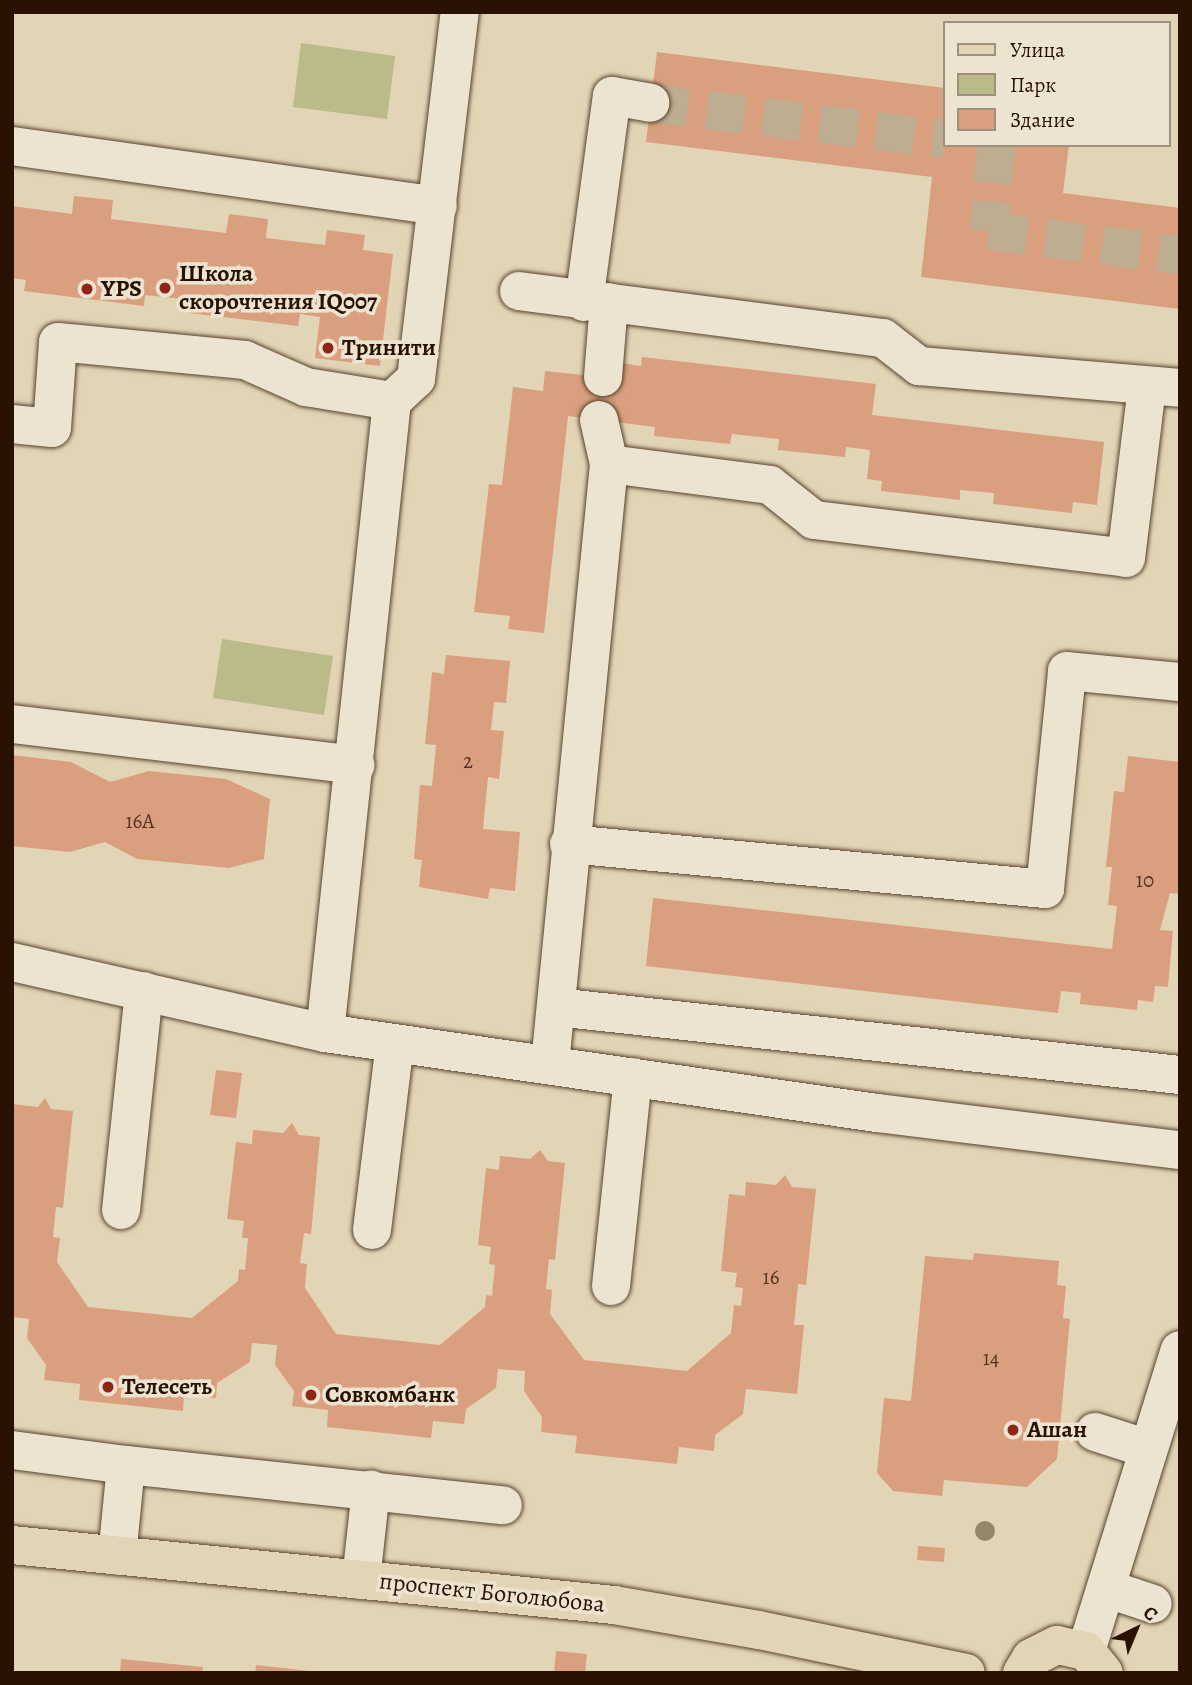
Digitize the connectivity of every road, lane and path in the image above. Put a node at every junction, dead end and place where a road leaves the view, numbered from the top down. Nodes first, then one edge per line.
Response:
1 (460, 12) edge
2 (650, 103) tunnel mouth
3 (12, 146) edge
4 (438, 206) junction
5 (519, 291) dead end
6 (597, 302) junction
7 (603, 377) dead end
8 (1163, 387) edge
9 (392, 401) junction
10 (599, 420) dead end
11 (12, 424) edge
12 (609, 464) junction
13 (1180, 682) edge
14 (12, 724) edge
15 (356, 765) junction
16 (569, 844) junction
17 (12, 962) edge
18 (144, 991) junction
19 (556, 1007) junction
20 (325, 1033) junction
21 (395, 1043) junction
22 (551, 1064) junction
23 (1180, 1074) edge
24 (633, 1077) junction
25 (1180, 1150) edge
26 (121, 1210) dead end
27 (372, 1230) dead end
28 (611, 1286) dead end
29 (1180, 1350) edge
30 (1095, 1432) dead end
31 (1145, 1448) junction
32 (12, 1450) edge
33 (126, 1465) junction
34 (371, 1490) junction
35 (503, 1505) dead end
36 (12, 1545) edge
37 (117, 1556) junction
38 (362, 1580) junction
39 (1108, 1589) junction
40 (1153, 1604) dead end
41 (1095, 1662) edge
42 (966, 1673) edge
43 (1022, 1673) edge

1 - 4 street
2 - 6 street
3 - 4 street
4 - 9 street
5 - 6 street
6 - 7 street
6 - 8 street
8 - 12 street
9 - 11 street
9 - 15 street
10 - 12 street
12 - 16 street
13 - 16 street
14 - 15 street
15 - 20 street
16 - 19 street
17 - 18 street
18 - 20 street
18 - 26 street
19 - 22 street
19 - 23 street
20 - 21 street
21 - 22 street
21 - 27 street
22 - 24 street
24 - 25 street
24 - 28 street
29 - 31 street
30 - 31 street
31 - 39 street
32 - 33 street
33 - 34 street
33 - 37 street
34 - 35 street
34 - 38 street
36 - 37 main road, проспект Боголюбова
37 - 38 main road, проспект Боголюбова
38 - 42 main road, проспект Боголюбова
39 - 40 street
39 - 41 street
41 - 43 main road

